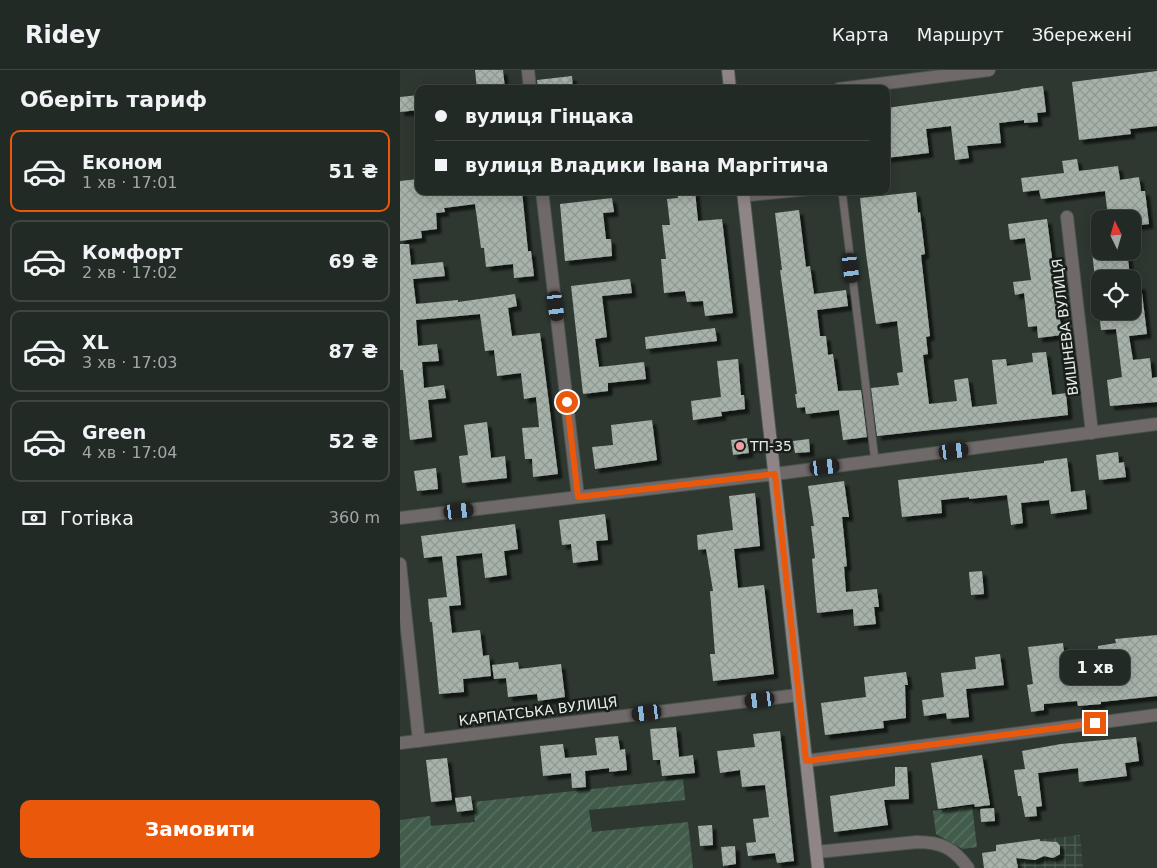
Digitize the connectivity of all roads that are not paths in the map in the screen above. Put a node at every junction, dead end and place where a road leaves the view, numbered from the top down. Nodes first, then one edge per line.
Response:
1 (528, 70) edge
2 (728, 70) edge
3 (989, 70) edge
4 (530, 85) edge
5 (730, 85) edge
6 (871, 85) edge
7 (542, 195) edge
8 (743, 195) edge
9 (842, 195) edge
10 (1067, 217) dead end
11 (1157, 424) edge
12 (1092, 433) junction
13 (875, 461) junction
14 (775, 474) junction
15 (578, 497) junction
16 (400, 518) edge
17 (400, 564) edge
18 (798, 695) junction
19 (1157, 715) edge
20 (419, 740) junction
21 (400, 743) edge
22 (806, 761) junction
23 (817, 852) junction
24 (818, 868) edge
25 (968, 868) edge

1 - 4 street
2 - 5 main road
3 - 6 street
7 - 15 street
8 - 14 main road
9 - 13 lane
10 - 12 street, ВИШНЕВА ВУЛИЦЯ
11 - 12 street
12 - 13 street
13 - 14 street
14 - 15 street
14 - 18 main road
15 - 16 street
17 - 20 street
18 - 20 street, КАРПАТСЬКА ВУЛИЦЯ
18 - 22 main road
19 - 22 street
20 - 21 street, КАРПАТСЬКА ВУЛИЦЯ
22 - 23 main road
23 - 24 main road
23 - 25 street

